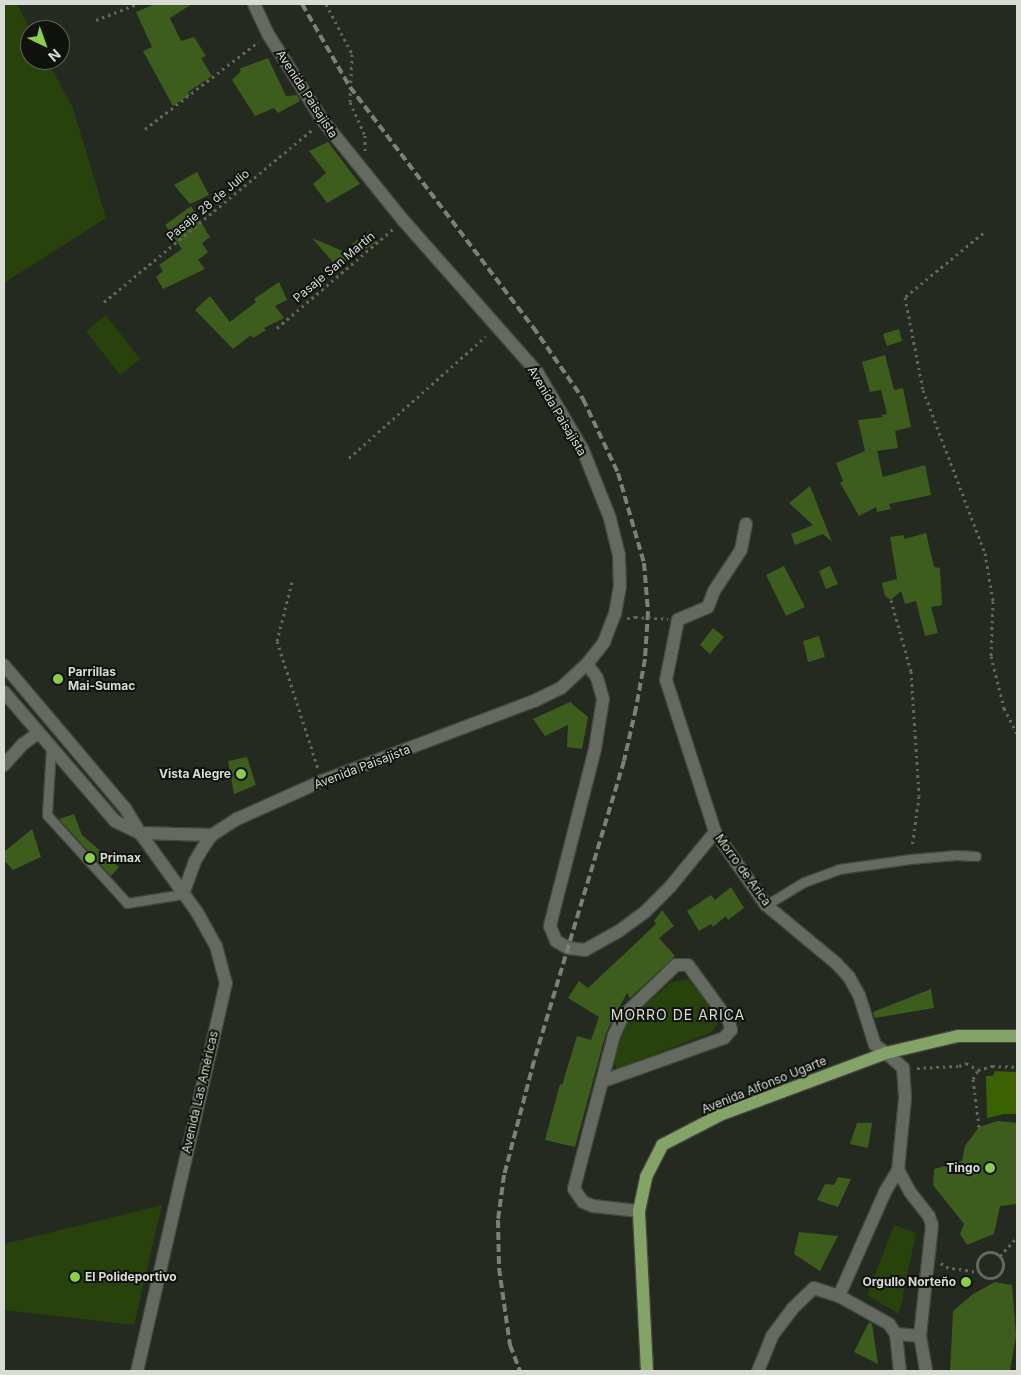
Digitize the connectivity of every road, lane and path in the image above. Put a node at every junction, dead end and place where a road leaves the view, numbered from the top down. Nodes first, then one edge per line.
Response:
1 (137, 4) edge
2 (254, 4) edge
3 (326, 4) edge
4 (96, 20) dead end
5 (268, 34) junction
6 (323, 121) junction
7 (145, 129) dead end
8 (365, 174) junction
9 (403, 220) junction
10 (983, 233) dead end
11 (104, 302) dead end
12 (496, 327) junction
13 (277, 328) dead end
14 (349, 458) dead end
15 (746, 524) dead end
16 (292, 582) dead end
17 (891, 600) dead end
18 (635, 617) dead end
19 (673, 620) junction
20 (587, 664) junction
21 (4, 665) edge
22 (4, 692) edge
23 (38, 733) junction
24 (1017, 733) edge
25 (51, 747) junction
26 (4, 765) edge
27 (322, 781) junction
28 (715, 832) junction
29 (140, 833) junction
30 (212, 835) junction
31 (976, 856) dead end
32 (910, 858) junction
33 (183, 894) junction
34 (766, 905) junction
35 (1017, 1036) edge
36 (886, 1053) junction
37 (1017, 1067) edge
38 (903, 1068) junction
39 (978, 1070) junction
40 (603, 1081) junction
41 (979, 1127) dead end
42 (898, 1170) junction
43 (639, 1211) junction
44 (1017, 1237) edge
45 (929, 1252) junction
46 (1000, 1256) junction
47 (979, 1272) junction
48 (839, 1296) junction
49 (896, 1334) junction
50 (920, 1336) junction
51 (137, 1371) edge
52 (646, 1371) edge
53 (758, 1371) edge
54 (900, 1371) edge
55 (926, 1371) edge

1 - 4 path
2 - 5 street, Avenida Paisajista
3 - 8 path
5 - 6 street, Avenida Paisajista
5 - 7 path
6 - 8 street, Avenida Paisajista
6 - 11 path, Pasaje 28 de Julio
8 - 9 street, Avenida Paisajista
9 - 12 street, Avenida Paisajista
9 - 13 path, Pasaje San Martín
10 - 24 path
12 - 14 path
12 - 20 street, Avenida Paisajista
15 - 19 street
16 - 27 path
17 - 32 path
18 - 19 path, bridge
19 - 28 street, Morro de Arica
20 - 27 street, Avenida Paisajista
20 - 28 street
21 - 29 street, Avenida Las Américas
22 - 23 street, Avenida Las Américas
23 - 25 street, Avenida Las Américas
23 - 26 street
25 - 29 street, Avenida Las Américas
25 - 33 lane
27 - 30 street, Avenida Paisajista
28 - 34 street, Morro de Arica
29 - 30 street
29 - 33 street, Avenida Las Américas
30 - 33 street, Avenida Paisajista
31 - 32 lane
32 - 34 lane
33 - 51 street, Avenida Las Américas
34 - 36 street, Morro de Arica
35 - 36 main road, Avenida Alfonso Ugarte
36 - 38 street, Morro de Arica
36 - 43 main road, Avenida Alfonso Ugarte
37 - 39 path
38 - 39 path
38 - 42 street
39 - 41 path
40 - 40 street
40 - 43 street
42 - 45 street
42 - 48 street
43 - 52 main road, Avenida Alfonso Ugarte
44 - 46 path
45 - 47 path
45 - 50 street
46 - 47 path
46 - 47 path
48 - 49 street
48 - 53 street
49 - 50 street
49 - 54 street
50 - 55 street

